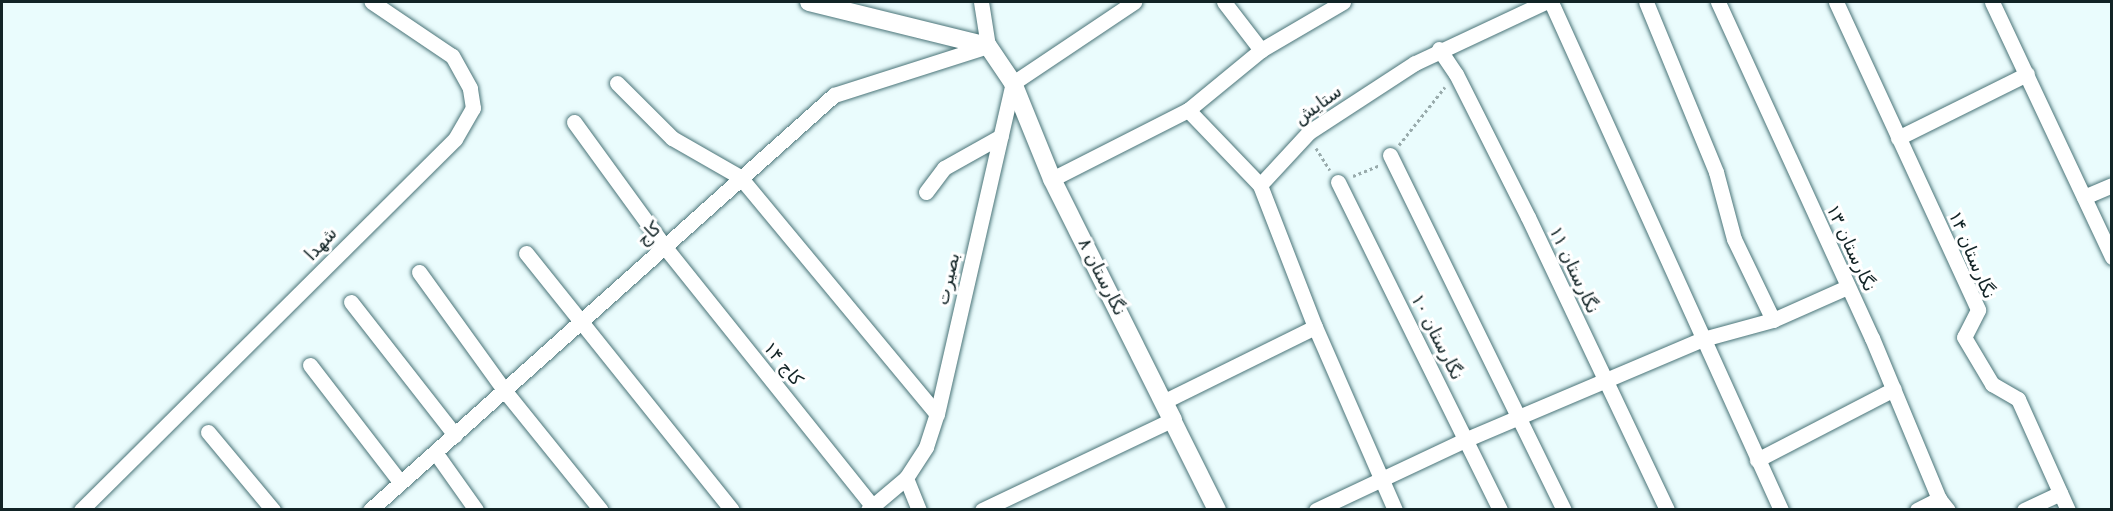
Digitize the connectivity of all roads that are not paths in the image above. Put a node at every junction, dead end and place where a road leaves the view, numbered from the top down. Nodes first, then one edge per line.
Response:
1 (372, 2) edge
2 (809, 2) edge
3 (981, 2) edge
4 (1134, 2) edge
5 (1224, 2) edge
6 (1343, 2) edge
7 (1545, 2) edge
8 (1551, 2) edge
9 (1646, 2) edge
10 (1718, 2) edge
11 (1836, 2) edge
12 (1992, 2) edge
13 (988, 46) junction
14 (1439, 49) junction
15 (1261, 50) junction
16 (2027, 74) junction
17 (617, 83) dead end
18 (1013, 83) junction
19 (1188, 110) junction
20 (574, 122) dead end
21 (1001, 136) junction
22 (1898, 138) junction
23 (1390, 155) dead end
24 (740, 177) junction
25 (1052, 179) junction
26 (1338, 182) dead end
27 (2112, 184) edge
28 (1260, 185) junction
29 (926, 192) dead end
30 (2084, 197) junction
31 (664, 246) junction
32 (526, 253) dead end
33 (2112, 257) edge
34 (419, 272) dead end
35 (1846, 286) junction
36 (351, 302) dead end
37 (1773, 320) junction
38 (582, 321) junction
39 (1315, 327) junction
40 (1703, 339) junction
41 (310, 365) dead end
42 (1604, 383) junction
43 (1894, 389) junction
44 (504, 390) junction
45 (1165, 401) junction
46 (937, 414) junction
47 (1174, 419) junction
48 (1521, 419) junction
49 (208, 432) dead end
50 (454, 435) junction
51 (1467, 439) junction
52 (435, 452) junction
53 (1757, 460) junction
54 (906, 478) junction
55 (1382, 479) junction
56 (400, 482) junction
57 (2060, 493) junction
58 (1944, 504) edge
59 (870, 508) edge
60 (81, 510) edge
61 (273, 510) edge
62 (370, 510) edge
63 (476, 510) edge
64 (602, 510) edge
65 (732, 510) edge
66 (919, 510) edge
67 (982, 510) edge
68 (1217, 510) edge
69 (1316, 510) edge
70 (1395, 510) edge
71 (1500, 510) edge
72 (1564, 510) edge
73 (1667, 510) edge
74 (1781, 510) edge
75 (1917, 510) edge
76 (2024, 510) edge
77 (2068, 510) edge

1 - 60 street, شهدا
2 - 13 street
3 - 13 street
4 - 18 street
5 - 15 street
6 - 15 street
7 - 14 street, ستایش
8 - 40 street
9 - 37 street
10 - 35 street, نگارستان ۱۳
11 - 22 street, نگارستان ۱۴
12 - 16 street
13 - 18 street, نگارستان ۸
13 - 24 street, کاج
14 - 28 street, ستایش
14 - 42 street, نگارستان ۱۱
15 - 19 street
16 - 22 street
16 - 30 street
17 - 24 street
18 - 21 street, بصیرت
18 - 25 street, نگارستان ۸
19 - 25 street
19 - 28 street
20 - 31 street, کاج ۱۴
21 - 29 street
21 - 46 street, بصیرت
22 - 57 street, نگارستان ۱۴
23 - 48 street
24 - 31 street, کاج
24 - 46 street
25 - 45 street, نگارستان ۸
26 - 51 street, نگارستان ۱۰
27 - 30 street
28 - 39 street
30 - 33 street
31 - 38 street, کاج
31 - 59 street, کاج ۱۴
32 - 38 street
34 - 44 street
35 - 37 street
35 - 43 street, نگارستان ۱۳
36 - 50 street
37 - 40 street
38 - 44 street, کاج
38 - 65 street
39 - 45 street
39 - 55 street
40 - 42 street
40 - 53 street
41 - 56 street
42 - 48 street
42 - 73 street, نگارستان ۱۱
43 - 53 street
43 - 58 street, نگارستان ۱۳
44 - 50 street, کاج
44 - 64 street
45 - 47 street, نگارستان ۸
46 - 54 street, بصیرت
47 - 67 street
47 - 68 street, نگارستان ۸
48 - 51 street
48 - 72 street
49 - 61 street
50 - 52 street, کاج
51 - 55 street
51 - 71 street, نگارستان ۱۰
52 - 56 street, کاج
52 - 63 street
53 - 74 street
54 - 59 street, بصیرت
54 - 66 street
55 - 69 street
55 - 70 street
56 - 62 street, کاج
57 - 76 street
57 - 77 street, نگارستان ۱۴
58 - 75 street

